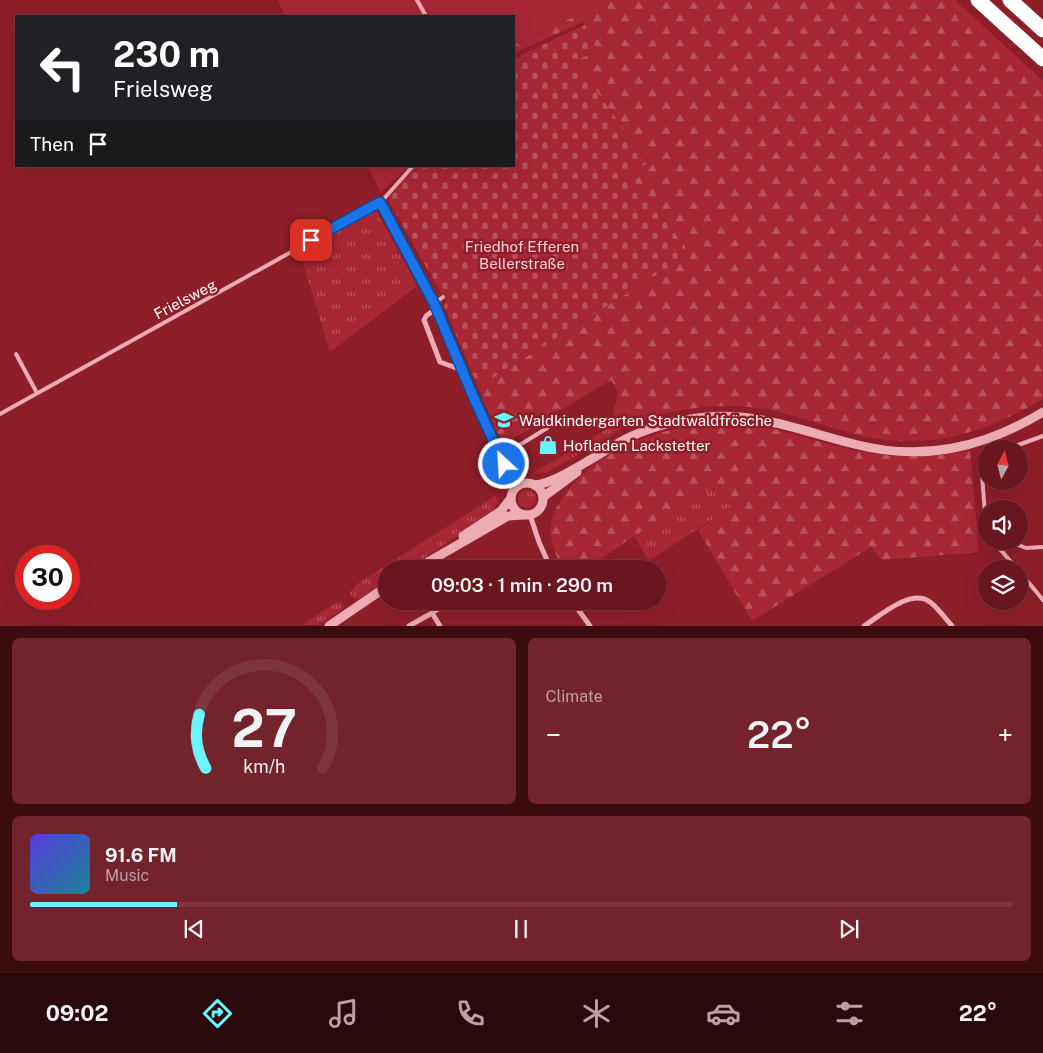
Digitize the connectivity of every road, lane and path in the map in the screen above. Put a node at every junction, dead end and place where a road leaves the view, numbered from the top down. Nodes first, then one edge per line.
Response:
1 (417, 0) edge
2 (978, 0) edge
3 (1010, 0) edge
4 (425, 15) edge
5 (1043, 30) edge
6 (1043, 59) edge
7 (412, 167) edge
8 (380, 202) junction
9 (443, 298) dead end
10 (436, 306) junction
11 (16, 354) dead end
12 (462, 370) junction
13 (37, 393) junction
14 (1043, 412) edge
15 (0, 414) edge
16 (552, 425) dead end
17 (1043, 436) edge
18 (1027, 440) edge
19 (623, 441) junction
20 (515, 445) junction
21 (499, 454) junction
22 (522, 456) dead end
23 (534, 485) junction
24 (517, 487) junction
25 (543, 497) junction
26 (511, 498) junction
27 (526, 515) junction
28 (1043, 547) edge
29 (1028, 548) edge
30 (1001, 550) edge
31 (441, 553) junction
32 (430, 560) edge
33 (547, 560) edge
34 (1009, 560) edge
35 (1028, 582) edge
36 (378, 593) edge
37 (1043, 600) edge
38 (437, 610) edge
39 (578, 610) edge
40 (432, 613) junction
41 (329, 626) edge
42 (409, 626) edge
43 (440, 626) edge
44 (590, 626) edge
45 (864, 626) edge
46 (952, 626) edge

1 - 4 lane
2 - 6 highway
3 - 5 highway
7 - 8 lane, Frielsweg
8 - 10 street
8 - 13 lane, Frielsweg
9 - 10 lane
10 - 12 street
10 - 12 street
11 - 13 lane
12 - 21 street
13 - 15 lane, Frielsweg
14 - 19 street
16 - 20 lane
17 - 18 lane
19 - 23 street
19 - 25 street
20 - 21 lane
20 - 22 lane
21 - 24 street
23 - 24 street
23 - 25 street
24 - 26 street
25 - 27 street
26 - 27 street
26 - 31 street
27 - 31 street
27 - 33 street
28 - 29 lane
30 - 34 lane
31 - 32 street
35 - 37 lane
36 - 41 street
38 - 40 street
39 - 44 street
40 - 42 street
40 - 43 street
45 - 46 street

